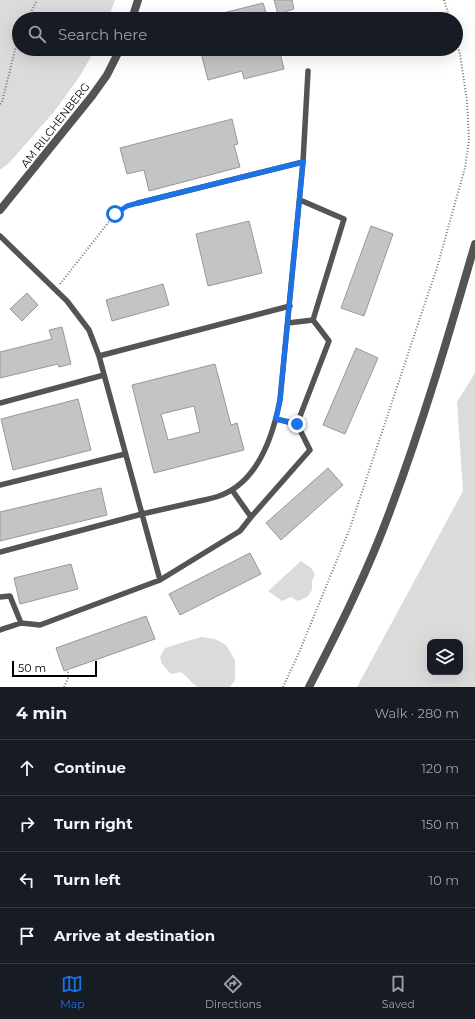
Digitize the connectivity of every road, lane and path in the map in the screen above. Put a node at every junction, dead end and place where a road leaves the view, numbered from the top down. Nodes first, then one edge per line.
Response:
1 (37, 0) edge
2 (138, 0) edge
3 (444, 0) edge
4 (31, 12) edge
5 (134, 12) edge
6 (448, 12) edge
7 (14, 56) edge
8 (116, 56) edge
9 (460, 56) edge
10 (308, 71) dead end
11 (0, 104) edge
12 (303, 162) junction
13 (300, 200) junction
14 (138, 203) joint
15 (0, 210) edge
16 (0, 236) edge
17 (475, 244) edge
18 (56, 290) junction
19 (290, 306) junction
20 (313, 320) junction
21 (288, 323) junction
22 (99, 356) junction
23 (104, 375) junction
24 (0, 403) edge
25 (276, 419) junction
26 (297, 424) junction
27 (125, 454) junction
28 (0, 485) edge
29 (232, 490) junction
30 (142, 514) junction
31 (251, 516) junction
32 (0, 552) edge
33 (160, 580) junction
34 (0, 597) edge
35 (21, 623) junction
36 (0, 630) edge
37 (68, 670) dead end
38 (64, 687) edge
39 (283, 687) edge
40 (309, 687) edge

1 - 4 path
2 - 5 street
3 - 6 path
7 - 11 path
8 - 15 street, AM RILCHENBERG
9 - 39 path
10 - 12 lane
12 - 13 lane
12 - 14 lane
13 - 19 lane
13 - 20 lane
14 - 18 path
16 - 18 lane
17 - 40 street
18 - 22 lane
19 - 21 lane
19 - 22 lane
20 - 21 lane
20 - 26 lane
21 - 25 lane
22 - 23 lane
23 - 24 lane
23 - 27 lane
25 - 26 lane
25 - 29 lane
26 - 31 lane
27 - 28 lane
27 - 30 lane
29 - 30 lane
29 - 31 lane
30 - 32 lane
30 - 33 lane
31 - 33 lane
33 - 35 lane
34 - 35 lane
35 - 36 lane
37 - 38 path

